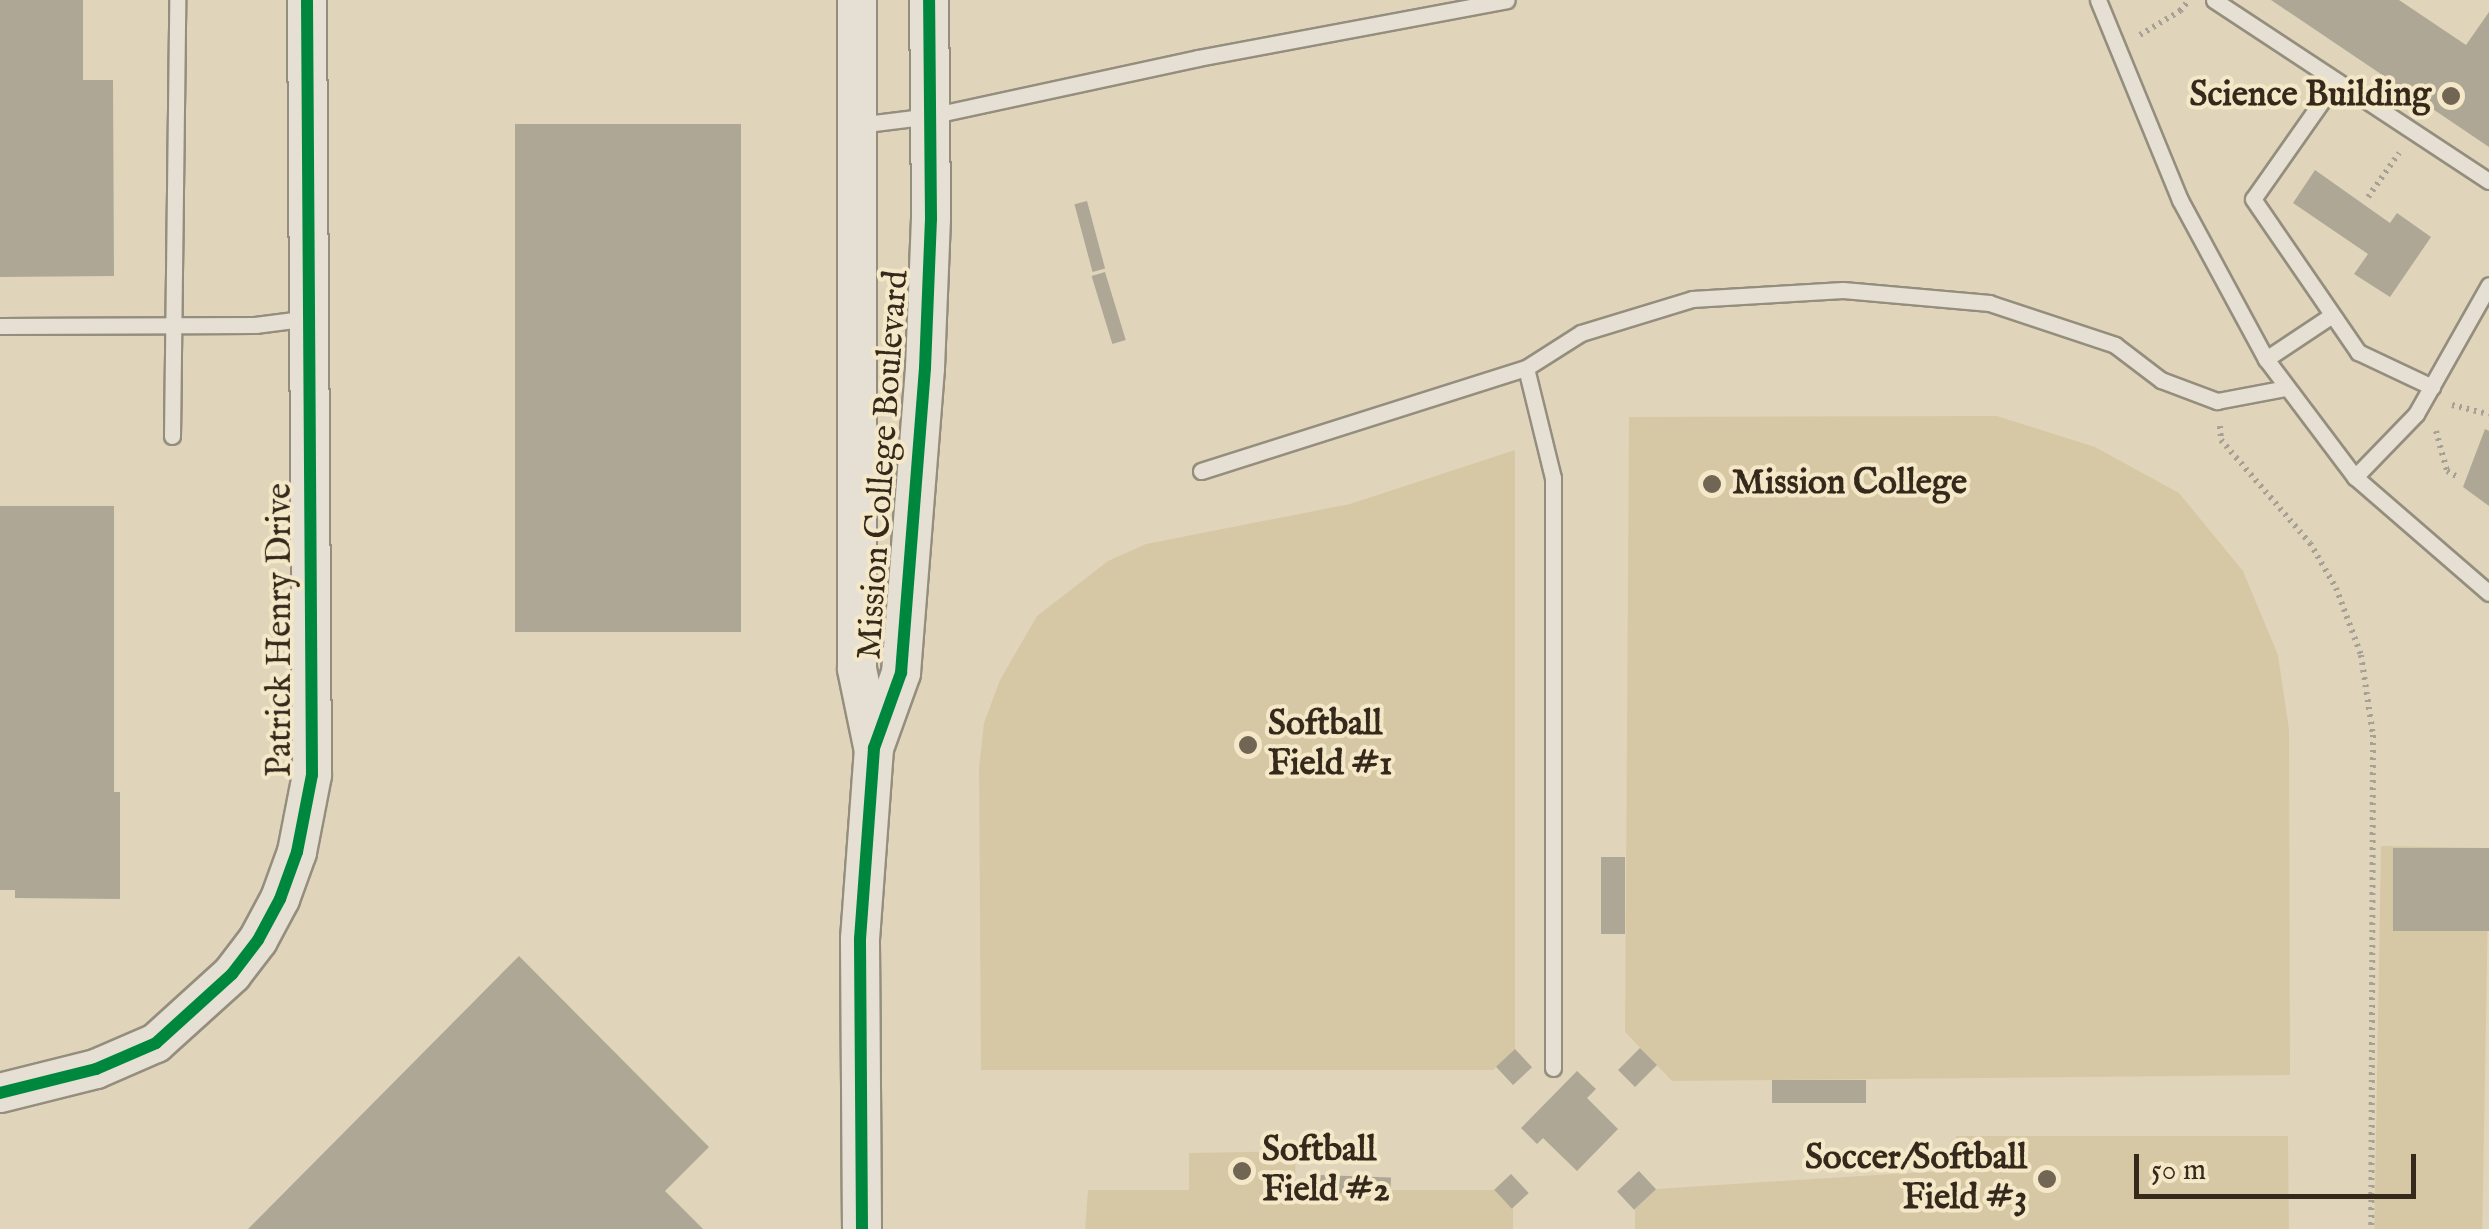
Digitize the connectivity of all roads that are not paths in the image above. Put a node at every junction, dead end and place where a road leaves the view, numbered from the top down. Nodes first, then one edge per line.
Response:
1 (177, 0) edge
2 (308, 0) edge
3 (858, 0) edge
4 (929, 0) edge
5 (1507, 0) edge
6 (2098, 0) edge
7 (2214, 0) edge
8 (2336, 81) junction
9 (930, 116) junction
10 (858, 125) junction
11 (2489, 181) edge
12 (2489, 285) edge
13 (2332, 315) junction
14 (310, 318) junction
15 (0, 326) edge
16 (174, 327) junction
17 (2266, 360) junction
18 (1526, 368) junction
19 (2432, 386) junction
20 (2286, 388) junction
21 (172, 436) dead end
22 (1202, 471) dead end
23 (2355, 478) junction
24 (2489, 593) edge
25 (874, 748) junction
26 (1553, 1068) dead end
27 (0, 1093) edge
28 (862, 1229) edge

1 - 16 lane
2 - 14 street, Patrick Henry Drive
3 - 10 street, Mission College Boulevard
4 - 9 street, Mission College Boulevard
5 - 9 lane
6 - 17 lane
7 - 8 lane
8 - 11 lane
8 - 13 lane
9 - 10 lane
9 - 25 street, Mission College Boulevard
10 - 25 street, Mission College Boulevard
12 - 19 lane
13 - 17 lane
13 - 19 lane
14 - 16 lane
14 - 27 street, Patrick Henry Drive
15 - 16 lane
16 - 21 lane
17 - 20 lane
18 - 20 lane
18 - 22 lane
18 - 26 lane
19 - 23 lane
20 - 23 lane
23 - 24 lane
25 - 28 street, Mission College Boulevard

